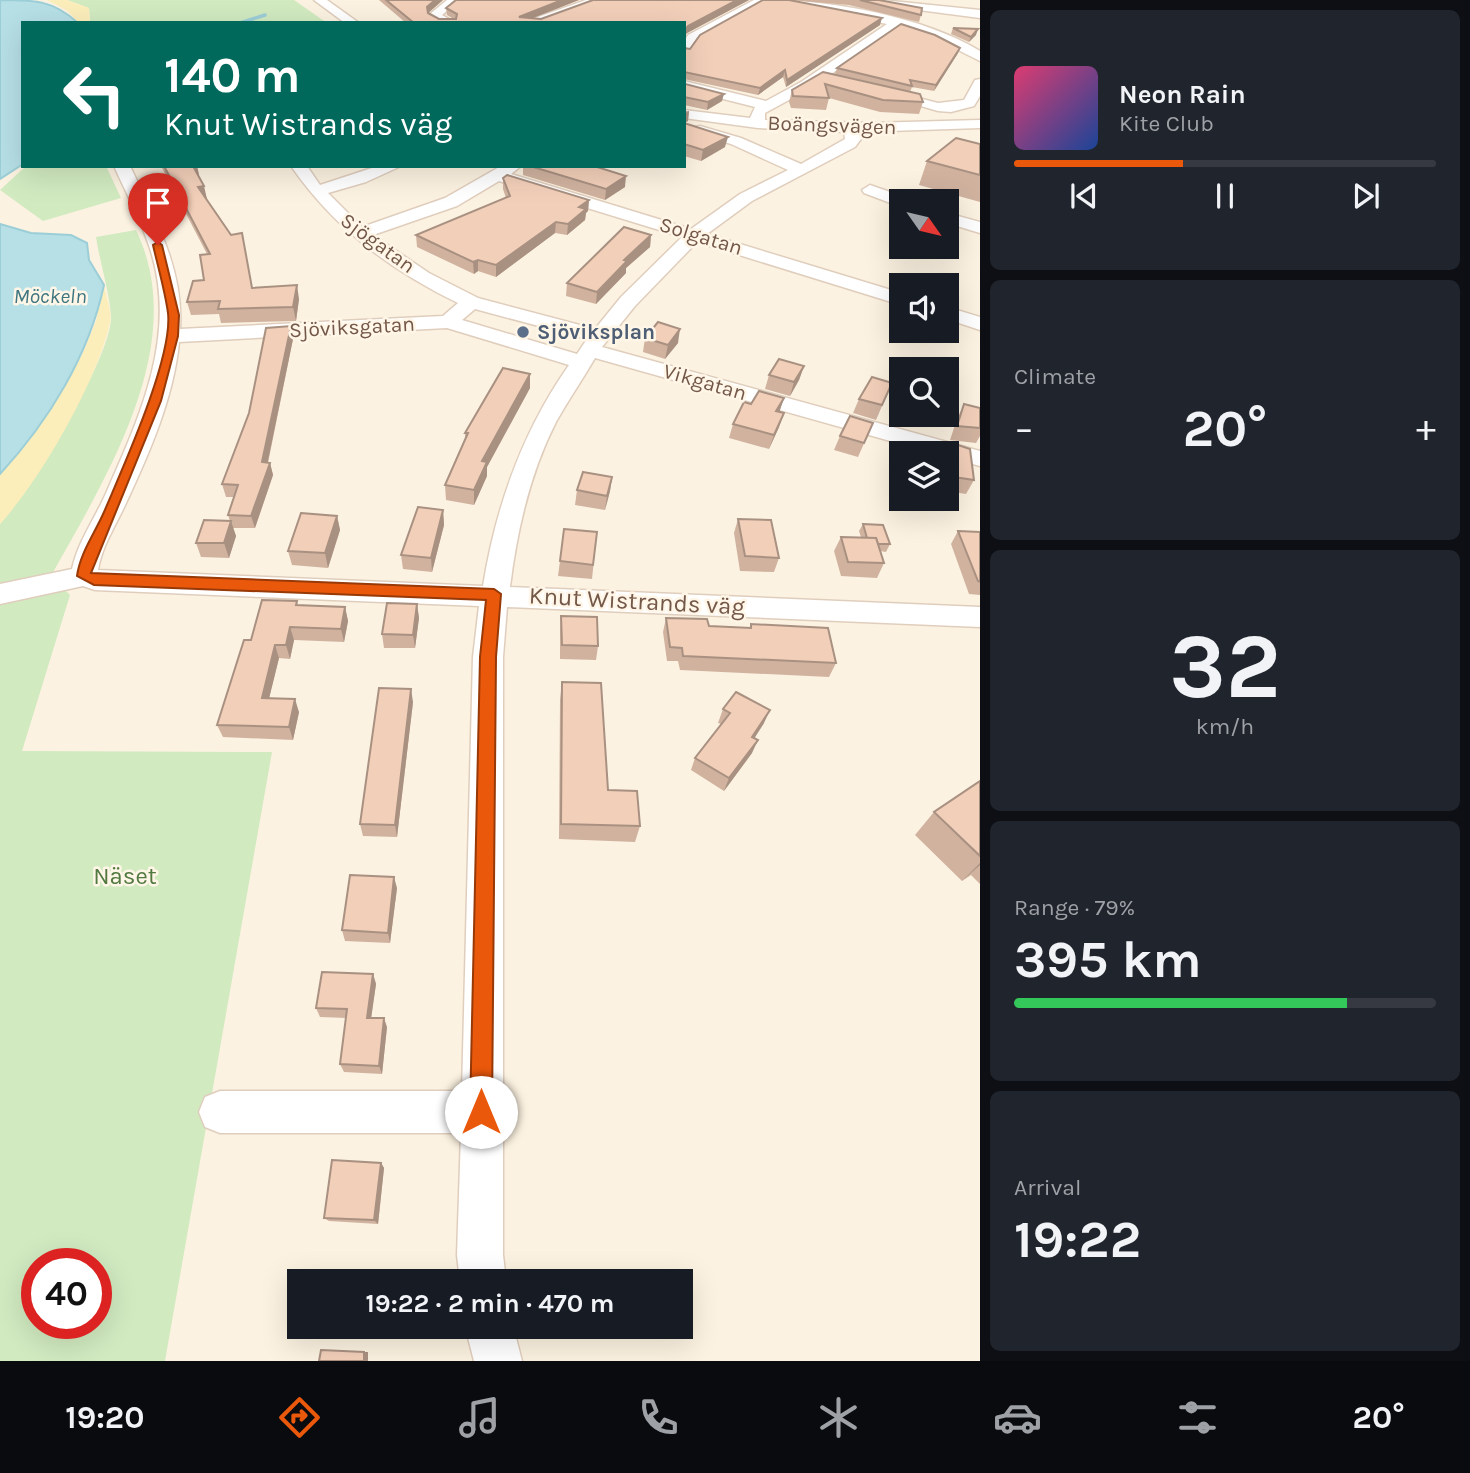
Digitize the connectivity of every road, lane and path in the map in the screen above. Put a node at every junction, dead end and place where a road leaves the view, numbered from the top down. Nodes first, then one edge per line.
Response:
1 (320, 0) edge
2 (454, 0) edge
3 (597, 0) edge
4 (762, 0) edge
5 (774, 0) edge
6 (858, 0) edge
7 (888, 0) edge
8 (305, 3) dead end
9 (847, 14) junction
10 (980, 14) edge
11 (350, 21) edge
12 (445, 21) edge
13 (533, 21) edge
14 (895, 24) junction
15 (686, 48) edge
16 (980, 57) edge
17 (980, 83) edge
18 (686, 86) edge
19 (872, 90) edge
20 (764, 105) junction
21 (686, 114) edge
22 (757, 123) junction
23 (980, 124) edge
24 (686, 126) edge
25 (851, 128) junction
26 (123, 168) edge
27 (300, 168) edge
28 (388, 168) edge
29 (800, 169) junction
30 (506, 171) edge
31 (870, 190) dead end
32 (316, 191) junction
33 (889, 197) edge
34 (959, 222) edge
35 (980, 228) edge
36 (360, 234) junction
37 (698, 235) junction
38 (889, 295) edge
39 (471, 302) junction
40 (959, 317) edge
41 (448, 322) junction
42 (980, 324) edge
43 (172, 336) junction
44 (591, 350) junction
45 (980, 459) edge
46 (84, 576) junction
47 (0, 594) edge
48 (494, 594) junction
49 (980, 617) edge
50 (220, 1112) dead end
51 (481, 1112) junction
52 (482, 1269) edge
53 (492, 1339) edge
54 (498, 1361) edge

1 - 8 street
1 - 11 street
2 - 12 street
3 - 13 street
4 - 15 street
5 - 9 street
6 - 9 street
7 - 10 street
9 - 14 street
14 - 16 street
14 - 20 street
17 - 19 street
18 - 20 street
20 - 22 street
21 - 22 street, Boängsvägen
22 - 25 street, Boängsvägen
23 - 25 street, Boängsvägen
24 - 29 street
25 - 29 street
26 - 43 street
27 - 32 street, Sjögatan
28 - 32 street
29 - 37 street
30 - 36 street
30 - 37 street, Solgatan
31 - 33 street
32 - 36 street, Sjögatan
34 - 35 street
36 - 39 street, Sjögatan
37 - 38 street, Solgatan
37 - 44 street
39 - 41 street
39 - 44 street
40 - 42 street
41 - 43 street, Sjöviksgatan
41 - 44 street
43 - 46 street
44 - 45 street, Vikgatan
44 - 48 street
46 - 47 street, Knut Wistrands väg
46 - 48 street, Knut Wistrands väg
48 - 49 street, Knut Wistrands väg
48 - 51 street
50 - 51 street
51 - 52 street
53 - 54 street

